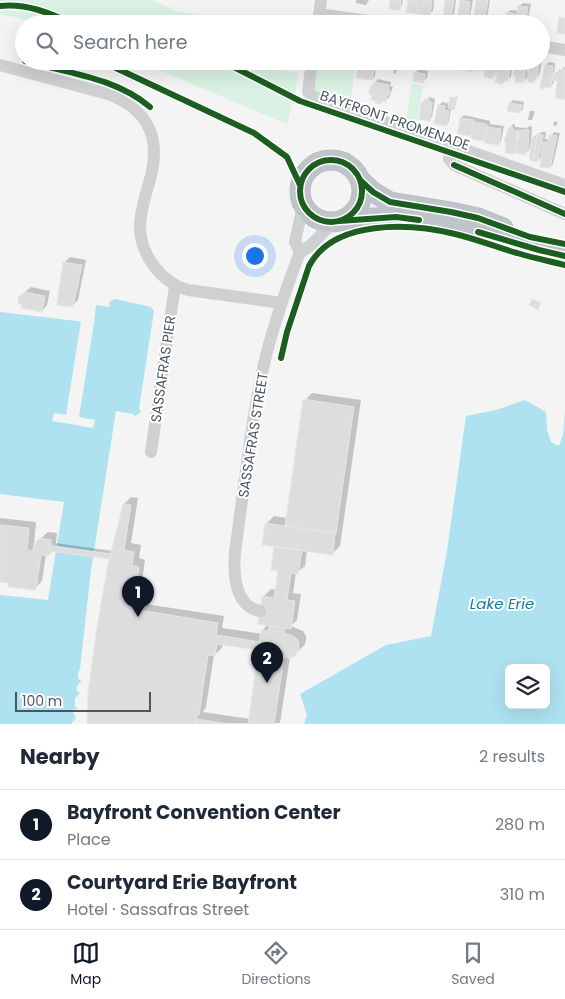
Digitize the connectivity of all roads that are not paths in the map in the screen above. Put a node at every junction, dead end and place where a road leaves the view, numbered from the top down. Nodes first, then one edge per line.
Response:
1 (321, 0) edge
2 (319, 15) edge
3 (550, 48) edge
4 (565, 50) edge
5 (0, 65) edge
6 (15, 69) edge
7 (19, 70) edge
8 (311, 70) edge
9 (450, 146) junction
10 (360, 180) junction
11 (565, 185) edge
12 (303, 205) junction
13 (565, 214) edge
14 (337, 221) junction
15 (565, 244) edge
16 (300, 252) junction
17 (565, 256) edge
18 (175, 286) junction
19 (282, 304) junction
20 (151, 452) dead end
21 (260, 611) dead end

1 - 2 street
3 - 4 street
5 - 6 street
7 - 18 street
8 - 9 street
9 - 11 street
9 - 13 street
10 - 12 highway
10 - 14 highway
10 - 15 highway
12 - 14 highway
12 - 16 street, SASSAFRAS STREET
14 - 16 street
14 - 17 highway
16 - 19 street, SASSAFRAS STREET
18 - 19 street
18 - 20 street, SASSAFRAS PIER
19 - 21 street, SASSAFRAS STREET

